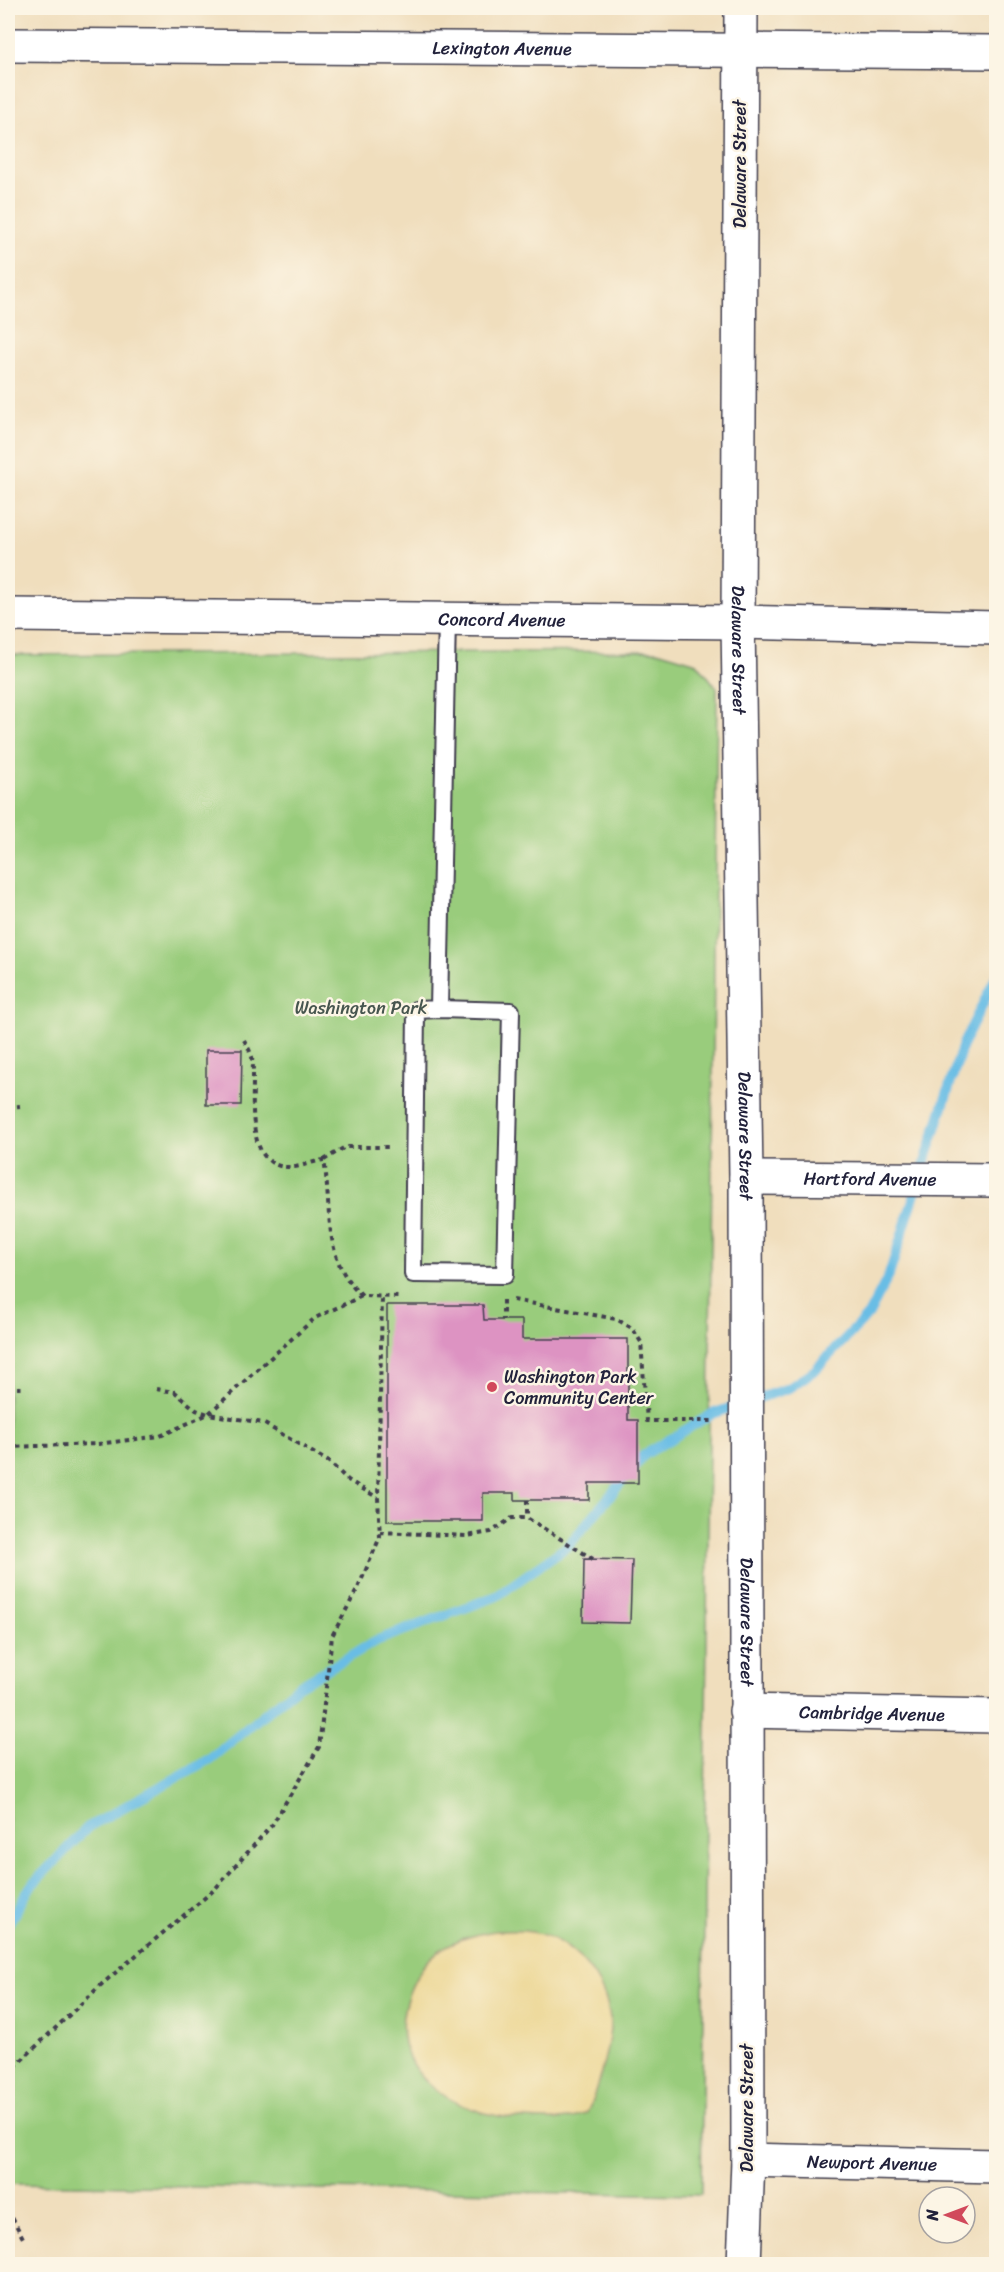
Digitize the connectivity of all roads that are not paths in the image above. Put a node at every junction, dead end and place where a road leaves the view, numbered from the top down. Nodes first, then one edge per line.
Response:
1 (741, 8) edge
2 (8, 45) edge
3 (740, 51) junction
4 (996, 52) edge
5 (8, 615) edge
6 (447, 619) junction
7 (738, 622) junction
8 (996, 628) edge
9 (439, 1010) junction
10 (746, 1178) junction
11 (996, 1180) edge
12 (746, 1711) junction
13 (996, 1716) edge
14 (748, 2160) junction
15 (996, 2166) edge
16 (744, 2265) edge

1 - 3 street, Delaware Street
2 - 3 street, Lexington Avenue
3 - 4 street, Lexington Avenue
3 - 7 street, Delaware Street
5 - 6 street, Concord Avenue
6 - 7 street, Concord Avenue
6 - 9 lane
7 - 8 street, Concord Avenue
7 - 10 street, Delaware Street
9 - 9 lane
10 - 11 street, Hartford Avenue
10 - 12 street, Delaware Street
12 - 13 street, Cambridge Avenue
12 - 14 street, Delaware Street
14 - 15 street, Newport Avenue
14 - 16 street, Delaware Street

